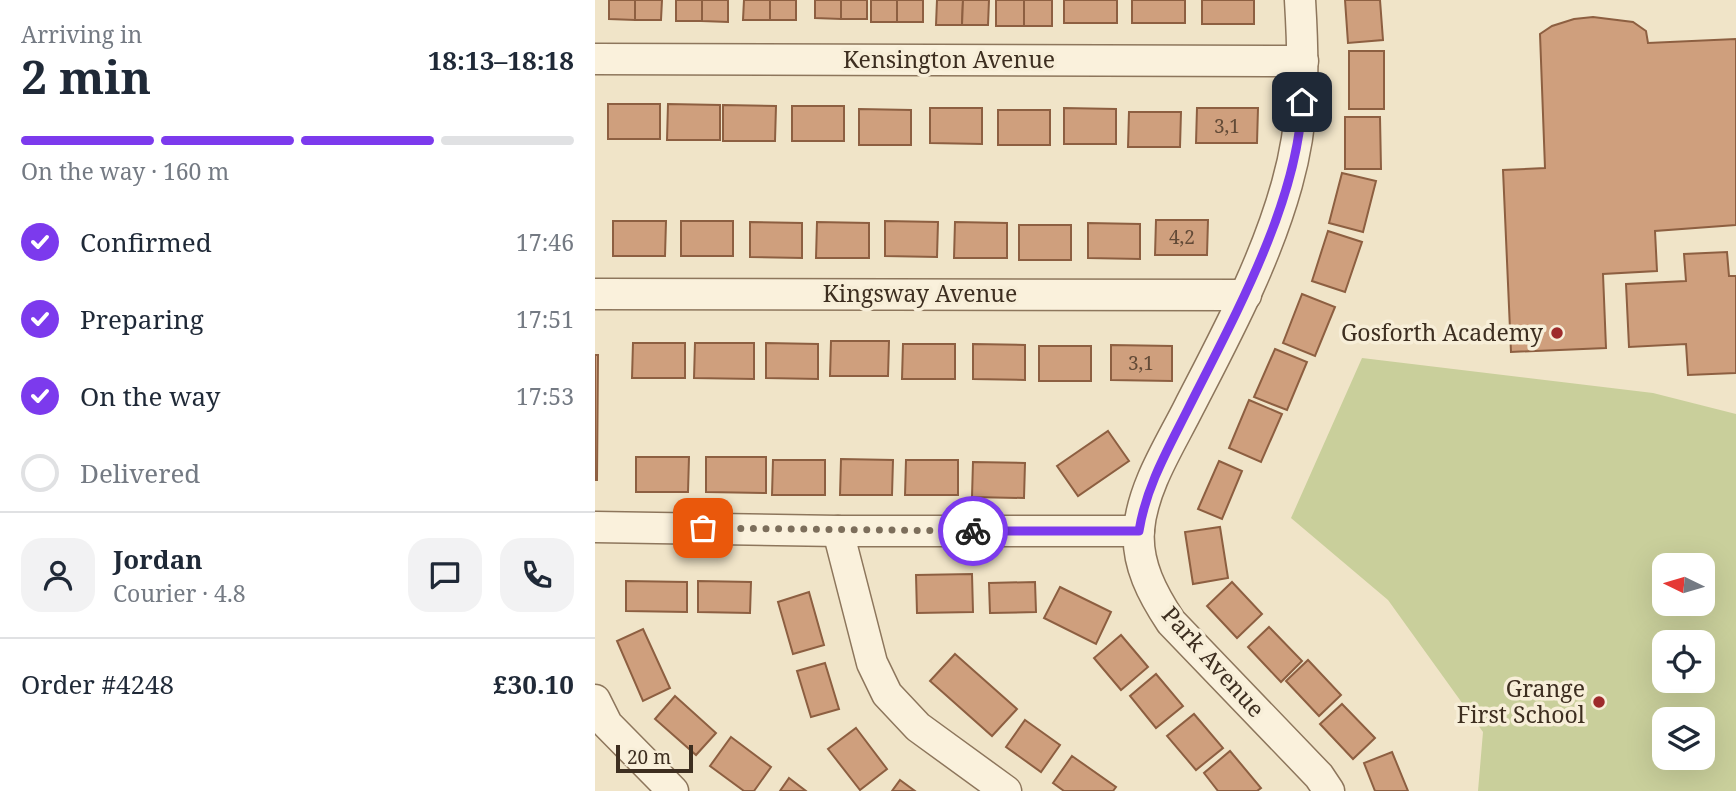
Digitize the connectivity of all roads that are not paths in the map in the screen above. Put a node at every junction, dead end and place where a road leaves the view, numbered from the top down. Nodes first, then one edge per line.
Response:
1 (1300, 0) edge
2 (595, 59) edge
3 (1303, 61) junction
4 (595, 294) edge
5 (1245, 295) junction
6 (595, 527) edge
7 (838, 531) junction
8 (1139, 531) junction
9 (595, 700) edge
10 (673, 791) edge
11 (1006, 791) edge
12 (1329, 791) edge

1 - 3 street, Park Avenue
2 - 3 street, Kensington Avenue
3 - 5 street, Park Avenue
4 - 5 street, Kingsway Avenue
5 - 8 street, Park Avenue
6 - 7 street
7 - 8 street
7 - 11 street
8 - 12 street, Park Avenue
9 - 10 street

